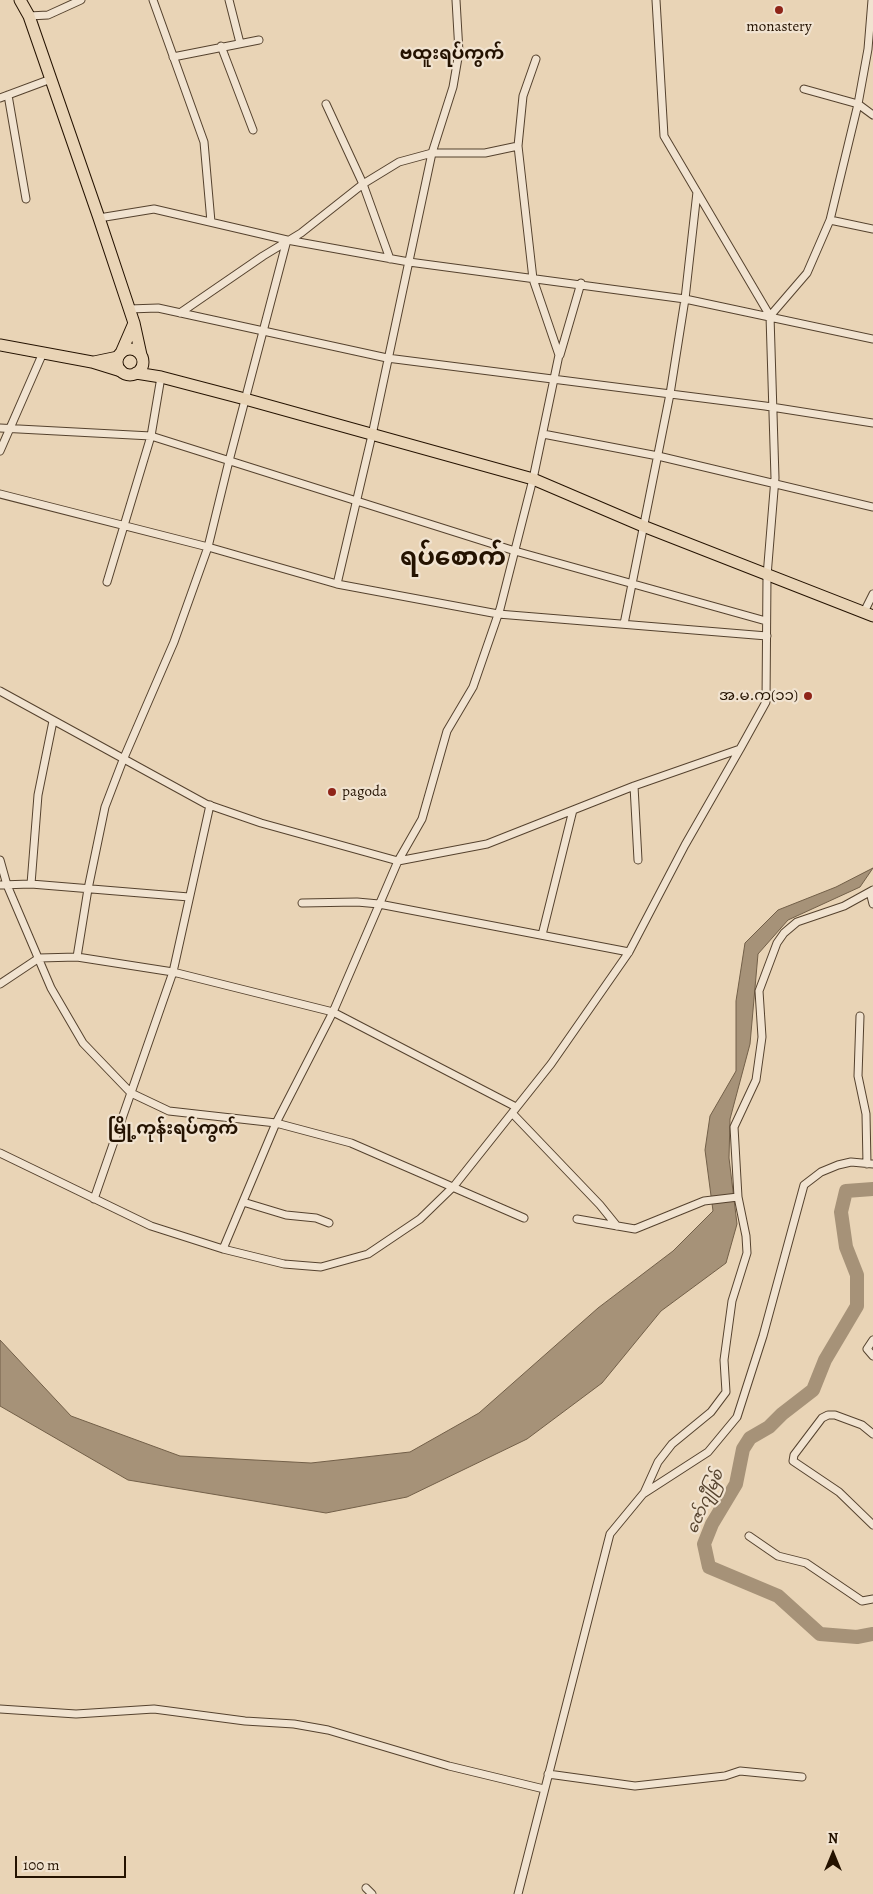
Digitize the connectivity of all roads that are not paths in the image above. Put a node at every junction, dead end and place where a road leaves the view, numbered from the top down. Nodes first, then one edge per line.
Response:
1 (20, 0) edge
2 (26, 0) edge
3 (81, 0) edge
4 (153, 0) edge
5 (229, 0) edge
6 (456, 0) edge
7 (656, 0) edge
8 (872, 0) edge
9 (29, 16) junction
10 (259, 40) dead end
11 (240, 43) junction
12 (221, 46) junction
13 (871, 50) edge
14 (173, 57) junction
15 (536, 59) dead end
16 (51, 79) junction
17 (804, 90) dead end
18 (8, 95) junction
19 (0, 98) edge
20 (326, 104) dead end
21 (858, 104) junction
22 (873, 114) edge
23 (253, 130) dead end
24 (518, 146) junction
25 (432, 153) junction
26 (363, 184) junction
27 (697, 192) junction
28 (26, 199) dead end
29 (99, 218) junction
30 (830, 220) junction
31 (211, 222) junction
32 (873, 229) edge
33 (287, 240) junction
34 (390, 259) junction
35 (409, 262) junction
36 (533, 279) junction
37 (582, 284) junction
38 (685, 299) junction
39 (130, 309) junction
40 (180, 313) junction
41 (770, 316) junction
42 (134, 323) junction
43 (263, 331) junction
44 (873, 339) edge
45 (0, 345) edge
46 (42, 355) junction
47 (120, 355) junction
48 (560, 356) junction
49 (142, 358) junction
50 (387, 358) junction
51 (92, 362) junction
52 (121, 371) junction
53 (136, 373) junction
54 (161, 377) junction
55 (554, 380) junction
56 (670, 394) junction
57 (245, 399) junction
58 (772, 407) junction
59 (873, 423) edge
60 (0, 428) edge
61 (11, 429) junction
62 (543, 434) junction
63 (372, 435) junction
64 (151, 436) junction
65 (0, 451) edge
66 (658, 456) junction
67 (228, 460) junction
68 (533, 479) junction
69 (775, 483) junction
70 (0, 494) edge
71 (357, 501) junction
72 (873, 507) edge
73 (125, 526) junction
74 (643, 526) junction
75 (208, 547) junction
76 (515, 551) junction
77 (767, 576) junction
78 (107, 582) dead end
79 (631, 583) junction
80 (337, 584) junction
81 (873, 594) edge
82 (498, 614) junction
83 (869, 614) edge
84 (766, 621) junction
85 (624, 624) junction
86 (767, 636) junction
87 (0, 691) edge
88 (53, 721) junction
89 (740, 749) junction
90 (123, 760) junction
91 (634, 786) junction
92 (210, 805) junction
93 (573, 810) junction
94 (0, 860) edge
95 (638, 860) dead end
96 (398, 861) junction
97 (31, 884) junction
98 (3, 885) edge
99 (88, 889) junction
100 (872, 891) edge
101 (189, 897) junction
102 (302, 904) dead end
103 (379, 904) junction
104 (873, 904) edge
105 (542, 935) junction
106 (629, 952) junction
107 (77, 957) junction
108 (39, 958) junction
109 (173, 972) junction
110 (0, 984) edge
111 (333, 1012) junction
112 (860, 1016) dead end
113 (131, 1093) junction
114 (514, 1110) junction
115 (276, 1123) junction
116 (0, 1153) edge
117 (870, 1164) edge
118 (454, 1186) junction
119 (737, 1197) junction
120 (94, 1199) junction
121 (243, 1202) junction
122 (524, 1218) dead end
123 (577, 1219) dead end
124 (329, 1223) dead end
125 (617, 1226) junction
126 (222, 1249) junction
127 (873, 1340) edge
128 (873, 1356) edge
129 (873, 1434) edge
130 (643, 1494) junction
131 (873, 1525) edge
132 (749, 1536) dead end
133 (873, 1599) edge
134 (0, 1708) edge
135 (548, 1774) junction
136 (802, 1777) dead end
137 (544, 1789) junction
138 (366, 1888) dead end
139 (372, 1894) edge
140 (518, 1894) edge

1 - 9 main road
2 - 9 main road
3 - 9 street
4 - 14 street
5 - 11 street
6 - 25 street
7 - 27 street
8 - 13 street
9 - 16 main road
10 - 11 street
11 - 12 street
12 - 14 street
12 - 23 street
13 - 21 street
14 - 31 street
15 - 24 street
16 - 18 street
16 - 29 main road
17 - 21 street
18 - 19 street
18 - 28 street
20 - 26 street
21 - 22 street
21 - 30 street
24 - 25 street
24 - 36 street
25 - 26 street
25 - 35 street
26 - 33 street
26 - 34 street
27 - 38 street
27 - 41 street
29 - 31 street
29 - 39 main road
30 - 32 street
30 - 41 street
31 - 33 street
33 - 34 street
33 - 40 street
33 - 43 street
34 - 35 street
35 - 36 street
35 - 50 street
36 - 37 street
36 - 48 street
37 - 38 street
37 - 48 street
38 - 41 street
38 - 56 street
39 - 40 street
39 - 42 main road
40 - 43 street
41 - 44 street
41 - 58 street
42 - 47 main road
42 - 49 main road
43 - 50 street
43 - 57 street
45 - 46 main road
46 - 51 main road
46 - 61 street
47 - 49 main road
47 - 51 main road
47 - 52 main road
48 - 55 street
49 - 53 main road
49 - 54 main road
50 - 55 street
50 - 63 street
51 - 52 main road
52 - 53 main road
53 - 54 main road
54 - 57 main road
54 - 64 street
55 - 56 street
55 - 62 street
56 - 58 street
56 - 66 street
57 - 63 main road
57 - 67 street
58 - 59 street
58 - 69 street
60 - 61 street
61 - 64 street
61 - 65 street
62 - 66 street
62 - 68 street
63 - 68 main road
63 - 71 street
64 - 67 street
64 - 73 street
66 - 69 street
66 - 74 street
67 - 71 street
67 - 75 street
68 - 74 main road
68 - 76 street
69 - 72 street
69 - 77 street
70 - 73 street
71 - 76 street
71 - 80 street
73 - 75 street
73 - 78 street
74 - 77 main road
74 - 79 street
75 - 80 street
75 - 90 street
76 - 79 street
76 - 82 street
77 - 83 main road
77 - 84 street
79 - 84 street
79 - 85 street
80 - 82 street
81 - 83 street
82 - 85 street
82 - 96 street
84 - 86 street
85 - 86 street
86 - 89 street
87 - 88 street
88 - 90 street
88 - 97 street
89 - 91 street
89 - 106 street
90 - 92 street
90 - 99 street
91 - 93 street
91 - 95 street
92 - 96 street
92 - 101 street
93 - 96 street
93 - 105 street
94 - 98 street
96 - 103 street
97 - 98 street
97 - 99 street
98 - 108 street
99 - 101 street
99 - 107 street
100 - 104 street
100 - 119 street
101 - 109 street
102 - 103 street
103 - 105 street
103 - 111 street
105 - 106 street
106 - 114 street
107 - 108 street
107 - 109 street
108 - 110 street
108 - 113 street
109 - 111 street
109 - 113 street
111 - 114 street
111 - 115 street
112 - 117 street
113 - 115 street
113 - 120 street
114 - 118 street
114 - 125 street
115 - 118 street
115 - 121 street
116 - 120 street
117 - 130 street
118 - 122 street
118 - 126 street
119 - 125 street
119 - 130 street
120 - 126 street
121 - 124 street
121 - 126 street
123 - 125 street
127 - 128 street
129 - 131 street
130 - 135 street
132 - 133 street
134 - 137 street
135 - 136 street
135 - 137 street
137 - 140 street
138 - 139 street

